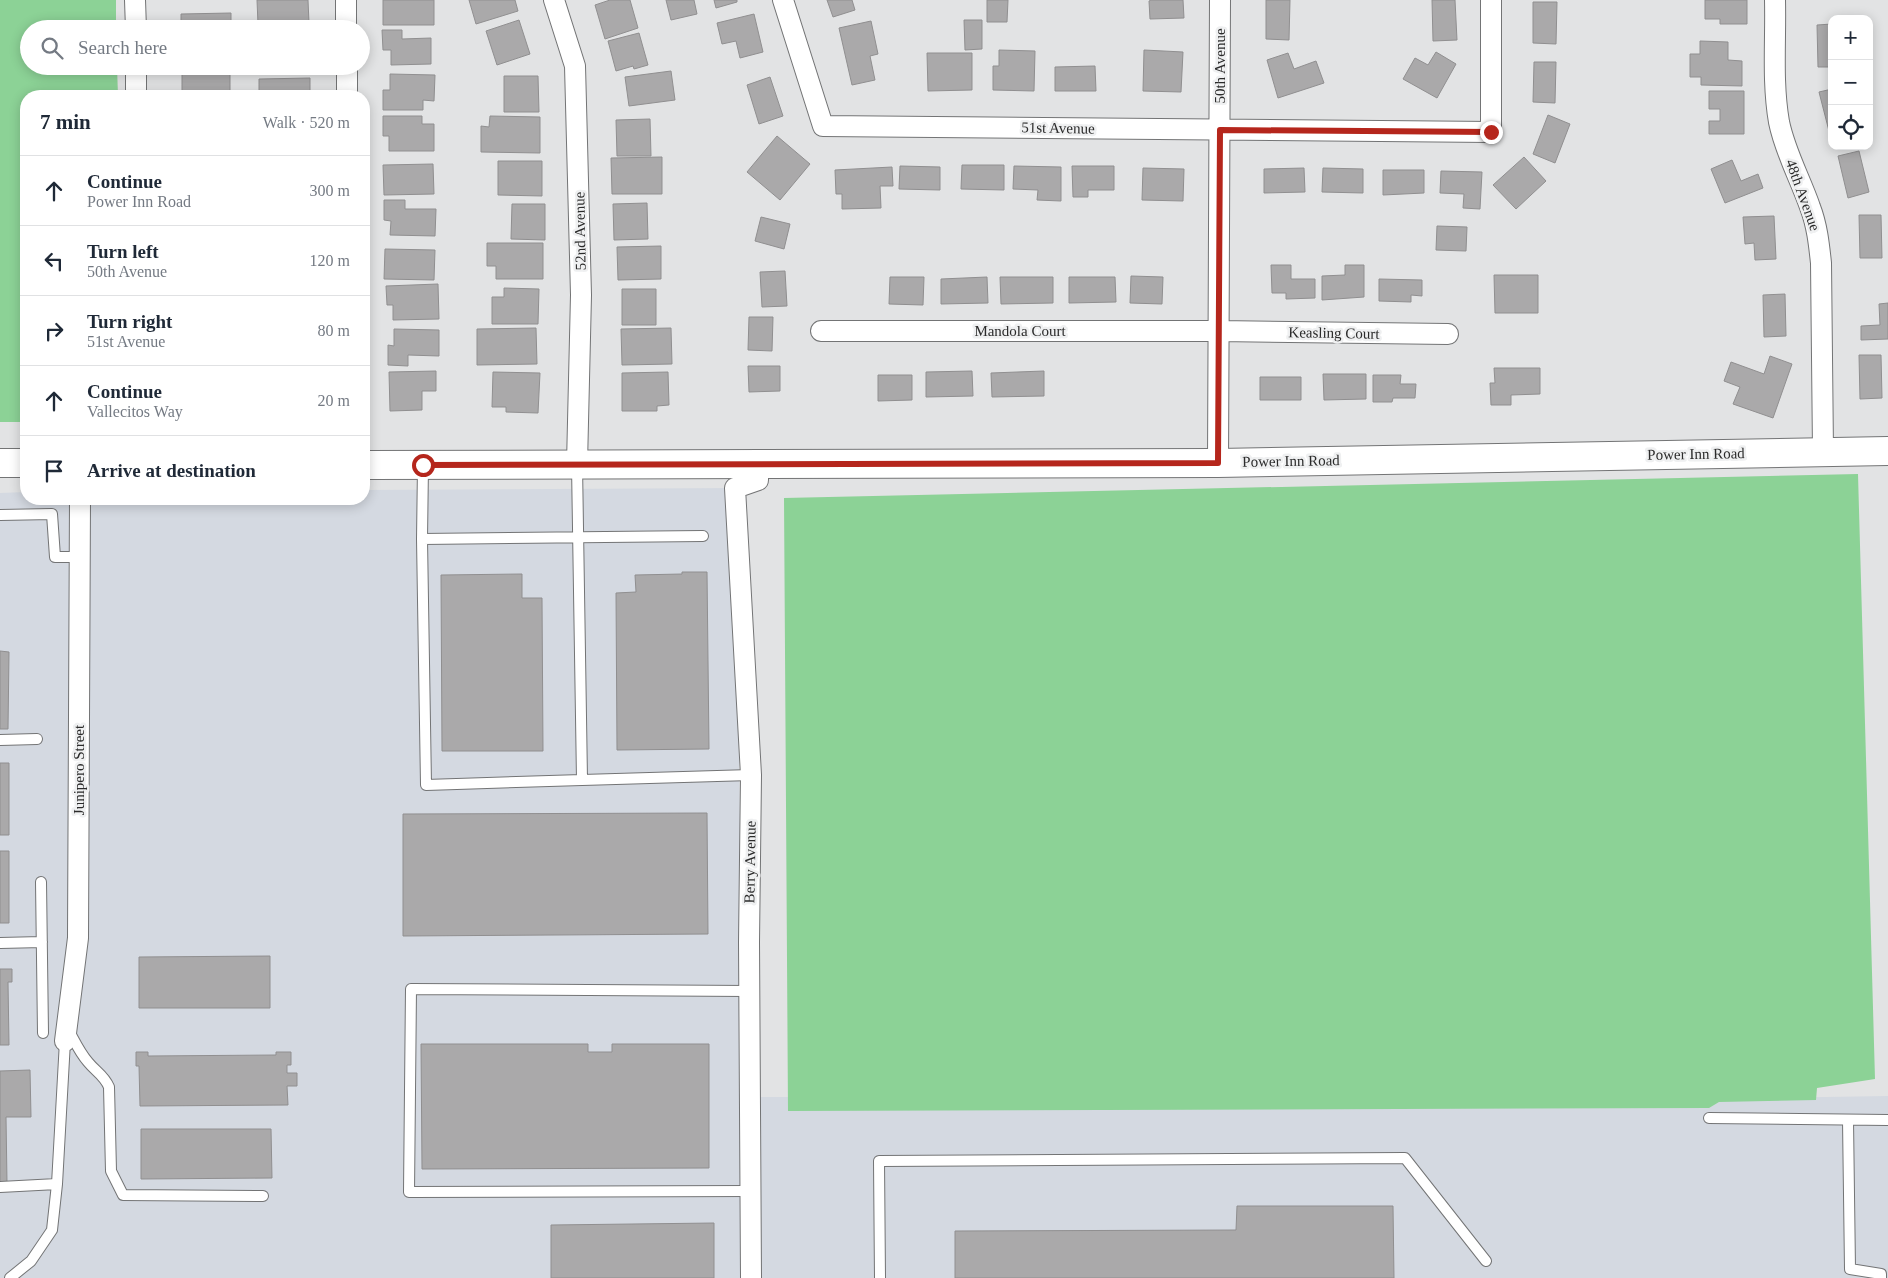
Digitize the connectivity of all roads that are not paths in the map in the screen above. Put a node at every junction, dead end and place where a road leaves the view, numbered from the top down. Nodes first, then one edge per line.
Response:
1 (135, 0) edge
2 (346, 0) edge
3 (554, 0) edge
4 (783, 0) edge
5 (1220, 0) edge
6 (1492, 0) edge
7 (1775, 0) edge
8 (136, 20) edge
9 (346, 20) edge
10 (136, 75) edge
11 (346, 75) edge
12 (136, 90) edge
13 (347, 90) edge
14 (1220, 130) junction
15 (821, 331) dead end
16 (1219, 331) junction
17 (1448, 334) dead end
18 (1823, 451) junction
19 (1888, 451) edge
20 (0, 462) edge
21 (20, 462) edge
22 (1218, 463) junction
23 (578, 464) junction
24 (758, 464) junction
25 (370, 465) edge
26 (423, 465) junction
27 (80, 505) edge
28 (0, 515) edge
29 (703, 536) dead end
30 (578, 537) junction
31 (422, 539) junction
32 (80, 557) junction
33 (37, 739) dead end
34 (0, 740) edge
35 (751, 775) junction
36 (582, 780) junction
37 (41, 882) dead end
38 (42, 942) junction
39 (0, 943) edge
40 (749, 991) junction
41 (43, 1033) dead end
42 (65, 1033) junction
43 (1709, 1118) dead end
44 (1848, 1120) junction
45 (1888, 1120) edge
46 (58, 1184) junction
47 (0, 1187) edge
48 (750, 1191) junction
49 (263, 1196) dead end
50 (1486, 1261) dead end
51 (10, 1278) edge
52 (751, 1278) edge
53 (880, 1278) edge
54 (1881, 1278) edge

1 - 8 street
2 - 9 street
3 - 23 street, 52nd Avenue
4 - 14 street, 51st Avenue
5 - 14 street, 50th Avenue
6 - 14 street, 51st Avenue
7 - 18 street, 48th Avenue
10 - 12 street
11 - 13 street
14 - 16 street, 50th Avenue
15 - 16 street, Mandola Court
16 - 17 street, Keasling Court
16 - 22 street, 50th Avenue
18 - 19 main road, Power Inn Road
18 - 22 main road, Power Inn Road
20 - 21 main road
22 - 24 main road, Power Inn Road
23 - 24 main road, Power Inn Road
23 - 26 main road, Power Inn Road
23 - 30 lane
24 - 35 street, Berry Avenue
25 - 26 main road, Power Inn Road
26 - 31 lane
27 - 32 street, Junipero Street
28 - 32 lane
29 - 30 lane
30 - 31 lane
30 - 36 lane
31 - 36 lane
32 - 42 street, Junipero Street
33 - 34 lane
35 - 36 lane
35 - 40 street, Berry Avenue
37 - 38 lane
38 - 39 lane
38 - 41 lane
40 - 48 street, Berry Avenue
40 - 48 lane
42 - 46 lane
42 - 49 lane
43 - 44 lane
44 - 45 lane
44 - 54 lane
46 - 47 lane
46 - 51 lane
48 - 52 street, Berry Avenue
50 - 53 lane

